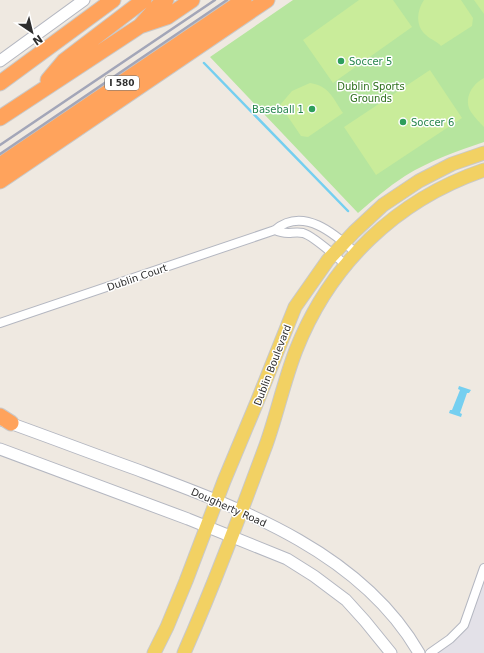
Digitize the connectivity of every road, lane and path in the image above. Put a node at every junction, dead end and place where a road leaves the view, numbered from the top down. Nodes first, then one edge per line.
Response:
1 (84, 0) edge
2 (113, 0) edge
3 (144, 0) edge
4 (166, 0) edge
5 (192, 0) edge
6 (244, 0) edge
7 (267, 0) edge
8 (140, 26) junction
9 (0, 61) edge
10 (0, 83) edge
11 (35, 94) junction
12 (0, 118) edge
13 (484, 153) edge
14 (0, 165) edge
15 (484, 170) edge
16 (0, 181) edge
17 (275, 230) junction
18 (344, 242) junction
19 (356, 253) junction
20 (333, 254) junction
21 (346, 265) junction
22 (0, 323) edge
23 (4, 420) edge
24 (0, 449) edge
25 (217, 501) junction
26 (241, 512) junction
27 (207, 527) junction
28 (232, 537) junction
29 (484, 568) edge
30 (154, 653) edge
31 (184, 653) edge
32 (391, 653) edge
33 (419, 653) edge
34 (430, 653) edge

1 - 9 main road
2 - 10 highway
3 - 11 highway
4 - 8 highway
5 - 8 highway
6 - 14 highway, I 580
7 - 16 highway, I 580
8 - 11 highway
11 - 12 highway
13 - 18 main road, Dublin Boulevard
15 - 19 main road, Dublin Boulevard
17 - 18 street, Dublin Court
17 - 20 street, Dublin Court
17 - 22 street, Dublin Court
18 - 19 street, Dublin Court
18 - 20 main road, Dublin Boulevard
19 - 21 main road, Dublin Boulevard
20 - 21 street, Dublin Court
20 - 25 main road, Dublin Boulevard
21 - 26 main road, Dublin Boulevard
23 - 25 main road, Dougherty Road
24 - 27 main road
25 - 26 main road, Dougherty Road
25 - 27 main road, Dublin Boulevard
26 - 28 main road, Dublin Boulevard
26 - 33 main road, Dougherty Road
27 - 28 main road
27 - 30 main road, Dublin Boulevard
28 - 31 main road, Dublin Boulevard
28 - 32 main road
29 - 34 street

